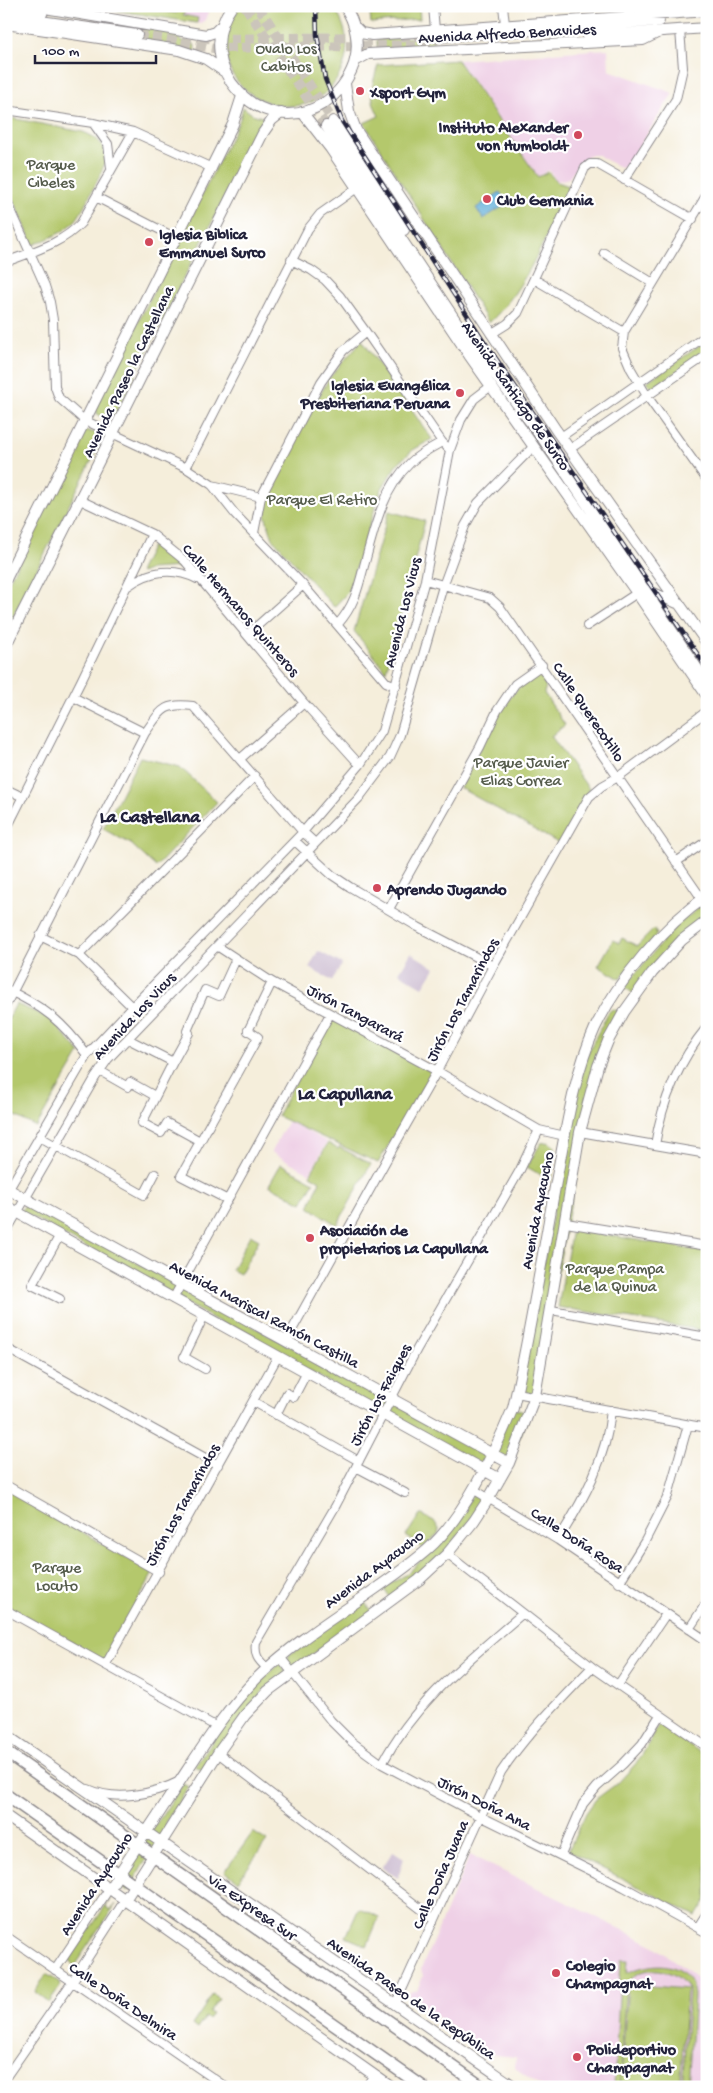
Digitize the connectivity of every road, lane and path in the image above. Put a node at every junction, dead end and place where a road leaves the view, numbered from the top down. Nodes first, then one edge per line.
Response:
1 (33, 6) edge
2 (433, 6) edge
3 (503, 6) edge
4 (230, 7) edge
5 (6, 8) edge
6 (346, 8) edge
7 (681, 9) edge
8 (707, 10) edge
9 (6, 16) edge
10 (6, 24) edge
11 (505, 24) junction
12 (222, 25) junction
13 (354, 26) junction
14 (707, 28) edge
15 (680, 30) junction
16 (661, 31) junction
17 (436, 37) junction
18 (355, 61) junction
19 (225, 72) junction
20 (345, 84) junction
21 (242, 96) junction
22 (6, 110) edge
23 (302, 112) junction
24 (281, 113) junction
25 (93, 123) junction
26 (133, 132) junction
27 (212, 168) junction
28 (111, 171) junction
29 (624, 180) junction
30 (357, 188) junction
31 (707, 194) edge
32 (96, 197) junction
33 (6, 199) edge
34 (693, 219) junction
35 (176, 238) junction
36 (29, 252) junction
37 (604, 253) dead end
38 (291, 260) junction
39 (6, 262) edge
40 (534, 279) junction
41 (653, 283) junction
42 (462, 330) junction
43 (366, 332) junction
44 (624, 332) junction
45 (491, 334) junction
46 (707, 335) edge
47 (475, 345) junction
48 (469, 355) junction
49 (707, 355) edge
50 (638, 382) junction
51 (491, 386) junction
52 (647, 396) junction
53 (587, 419) junction
54 (84, 420) junction
55 (596, 431) junction
56 (114, 434) junction
57 (562, 437) junction
58 (442, 442) junction
59 (534, 446) junction
60 (570, 449) junction
61 (450, 450) junction
62 (186, 468) junction
63 (704, 470) edge
64 (707, 480) edge
65 (212, 485) junction
66 (262, 497) junction
67 (80, 500) junction
68 (254, 533) junction
69 (152, 534) junction
70 (6, 579) edge
71 (425, 580) junction
72 (201, 581) junction
73 (303, 585) junction
74 (443, 586) junction
75 (125, 589) junction
76 (641, 591) junction
77 (678, 604) junction
78 (338, 624) junction
79 (587, 626) dead end
80 (248, 634) junction
81 (707, 642) edge
82 (6, 645) edge
83 (542, 664) junction
84 (707, 682) edge
85 (396, 686) junction
86 (707, 696) edge
87 (73, 697) junction
88 (304, 703) junction
89 (707, 711) edge
90 (145, 733) junction
91 (240, 759) junction
92 (360, 765) junction
93 (255, 776) junction
94 (618, 777) junction
95 (6, 789) edge
96 (23, 797) junction
97 (6, 830) edge
98 (303, 832) junction
99 (295, 841) junction
100 (707, 841) edge
101 (315, 843) junction
102 (307, 851) junction
103 (676, 862) junction
104 (705, 898) edge
105 (389, 909) junction
106 (707, 921) edge
107 (40, 936) junction
108 (217, 946) junction
109 (79, 955) junction
110 (236, 959) junction
111 (493, 966) junction
112 (272, 982) junction
113 (619, 988) junction
114 (10, 990) edge
115 (634, 998) junction
116 (609, 1004) junction
117 (6, 1005) edge
118 (132, 1006) junction
119 (624, 1012) junction
120 (330, 1014) junction
121 (707, 1027) edge
122 (128, 1039) junction
123 (87, 1055) junction
124 (173, 1062) junction
125 (100, 1070) junction
126 (437, 1071) junction
127 (155, 1096) junction
128 (539, 1130) junction
129 (580, 1132) junction
130 (565, 1136) junction
131 (40, 1137) junction
132 (200, 1141) junction
133 (55, 1146) junction
134 (655, 1146) junction
135 (707, 1154) edge
136 (155, 1174) dead end
137 (7, 1191) edge
138 (25, 1198) junction
139 (228, 1200) junction
140 (6, 1206) edge
141 (17, 1212) junction
142 (566, 1223) junction
143 (6, 1232) edge
144 (60, 1235) junction
145 (707, 1246) edge
146 (181, 1285) junction
147 (60, 1299) dead end
148 (173, 1299) junction
149 (551, 1310) junction
150 (204, 1316) junction
151 (707, 1336) edge
152 (286, 1341) junction
153 (6, 1348) edge
154 (278, 1356) junction
155 (205, 1369) dead end
156 (307, 1372) junction
157 (516, 1393) junction
158 (535, 1396) junction
159 (392, 1399) junction
160 (254, 1402) junction
161 (513, 1408) junction
162 (611, 1410) junction
163 (530, 1414) junction
164 (276, 1415) junction
165 (383, 1416) junction
166 (688, 1425) junction
167 (707, 1428) edge
168 (492, 1454) junction
169 (509, 1463) junction
170 (357, 1464) junction
171 (218, 1465) junction
172 (484, 1470) junction
173 (500, 1479) junction
174 (6, 1485) edge
175 (473, 1489) junction
176 (405, 1493) dead end
177 (489, 1498) junction
178 (558, 1540) junction
179 (447, 1554) junction
180 (159, 1572) junction
181 (619, 1582) junction
182 (378, 1586) junction
183 (363, 1597) junction
184 (390, 1601) junction
185 (707, 1602) edge
186 (6, 1610) edge
187 (376, 1611) junction
188 (522, 1614) junction
189 (666, 1614) junction
190 (690, 1629) junction
191 (707, 1641) edge
192 (280, 1657) junction
193 (106, 1664) junction
194 (592, 1667) junction
195 (267, 1668) junction
196 (291, 1673) junction
197 (618, 1685) junction
198 (660, 1715) junction
199 (217, 1726) junction
200 (6, 1735) edge
201 (707, 1747) edge
202 (6, 1752) edge
203 (218, 1753) junction
204 (382, 1764) junction
205 (189, 1767) junction
206 (203, 1775) junction
207 (69, 1779) junction
208 (180, 1781) junction
209 (6, 1795) edge
210 (6, 1816) edge
211 (480, 1816) junction
212 (169, 1829) junction
213 (146, 1832) junction
214 (161, 1842) junction
215 (138, 1845) junction
216 (560, 1855) junction
217 (152, 1856) junction
218 (119, 1874) junction
219 (134, 1885) junction
220 (109, 1889) junction
221 (125, 1900) junction
222 (707, 1913) edge
223 (434, 1919) junction
224 (698, 1927) junction
225 (707, 1933) edge
226 (6, 1936) edge
227 (55, 1970) junction
228 (72, 1982) junction
229 (395, 2005) junction
230 (374, 2075) junction
231 (6, 2076) edge
232 (226, 2087) edge
233 (366, 2087) edge
234 (391, 2087) edge
235 (423, 2087) edge
236 (482, 2087) edge
237 (515, 2087) edge

1 - 12 main road
2 - 17 street
3 - 11 street
4 - 12 main road
5 - 9 main road
6 - 13 main road
7 - 8 main road, Avenida Alfredo Benavides
7 - 11 main road, Avenida Alfredo Benavides
7 - 17 main road, Avenida Alfredo Benavides
10 - 19 main road
11 - 17 main road, Avenida Alfredo Benavides
12 - 19 main road
13 - 17 main road, Avenida Alfredo Benavides
13 - 18 main road
14 - 15 main road, Avenida Alfredo Benavides
15 - 16 main road, Avenida Alfredo Benavides
15 - 29 street
16 - 17 main road, Avenida Alfredo Benavides
16 - 18 main road, Avenida Alfredo Benavides
18 - 20 main road
19 - 21 main road
20 - 23 main road
20 - 45 main road, Avenida Santiago de Surco
21 - 24 main road
21 - 27 main road, Avenida Paseo la Castellana
22 - 25 street
23 - 24 main road
23 - 30 main road, Avenida Santiago de Surco
24 - 56 main road, Avenida Paseo la Castellana
25 - 26 street
25 - 28 street
26 - 27 street
26 - 28 street
27 - 35 main road, Avenida Paseo la Castellana
28 - 32 street
29 - 34 street
29 - 40 street
30 - 38 street
30 - 48 main road, Avenida Santiago de Surco
31 - 34 street
32 - 35 street
32 - 36 street
33 - 36 street
34 - 41 street
35 - 54 main road, Avenida Paseo la Castellana
36 - 39 street
36 - 54 street
37 - 41 street
38 - 43 street
38 - 62 street
40 - 44 street
40 - 45 street
41 - 44 street
42 - 47 main road, Avenida Santiago de Surco
42 - 47 main road, Avenida Santiago de Surco
42 - 48 main road
43 - 58 street
43 - 66 street
44 - 50 street
45 - 57 main road, Avenida Santiago de Surco
46 - 50 street
47 - 76 main road, Avenida Santiago de Surco
48 - 51 main road, Avenida Santiago de Surco
49 - 52 street
50 - 52 street
50 - 53 street
51 - 59 main road, Avenida Santiago de Surco
51 - 61 street, Avenida Los Vicus
52 - 55 street
52 - 63 street
53 - 55 street
53 - 57 street
54 - 56 street
54 - 70 main road, Avenida Paseo la Castellana
55 - 60 street
56 - 62 street
56 - 67 main road, Avenida Paseo la Castellana
57 - 60 main road, Avenida Santiago de Surco
58 - 61 street
58 - 78 street
59 - 74 street, Avenida Los Vicus
59 - 76 main road, Avenida Santiago de Surco
60 - 77 main road, Avenida Santiago de Surco
61 - 71 street, Avenida Los Vicus
62 - 65 street
63 - 64 street
65 - 66 street
65 - 68 street
66 - 68 street
67 - 69 street, Calle Hermanos Quinteros
67 - 82 main road, Avenida Paseo la Castellana
68 - 73 street
69 - 72 street, Calle Hermanos Quinteros
69 - 75 street
71 - 74 street, Calle Querecotillo
71 - 85 street, Avenida Los Vicus
72 - 75 street
72 - 80 street, Calle Hermanos Quinteros
73 - 78 street
73 - 80 street
74 - 83 street, Calle Querecotillo
74 - 101 street, Avenida Los Vicus
75 - 87 street
76 - 77 main road
76 - 79 street
76 - 84 main road, Avenida Santiago de Surco
76 - 86 main road, Avenida Santiago de Surco
77 - 81 main road, Avenida Santiago de Surco
78 - 85 street
80 - 88 street, Calle Hermanos Quinteros
83 - 94 street, Calle Querecotillo
83 - 105 street
85 - 92 street, Avenida Los Vicus
87 - 90 street
87 - 96 street
88 - 91 street
88 - 92 street, Calle Hermanos Quinteros
89 - 94 street, Jirón Los Tamarindos
90 - 91 street
90 - 107 street
91 - 93 street
92 - 98 street, Avenida Los Vicus
93 - 98 street
93 - 109 street
94 - 103 street, Calle Querecotillo
94 - 111 street, Jirón Los Tamarindos
95 - 96 street
96 - 97 street
98 - 99 street, Avenida Los Vicus
98 - 101 street
99 - 102 street
99 - 118 street, Avenida Los Vicus
100 - 103 street
101 - 102 street, Avenida Los Vicus
102 - 105 street
102 - 108 street, Avenida Los Vicus
103 - 104 street, Calle Querecotillo
104 - 113 main road, Avenida Ayacucho
105 - 111 street
106 - 115 main road, Avenida Ayacucho
107 - 109 street
107 - 114 street
108 - 110 street, Jirón Tangarará
108 - 122 street, Avenida Los Vicus
109 - 118 street
110 - 112 street, Jirón Tangarará
110 - 124 street
111 - 126 street, Jirón Los Tamarindos
112 - 120 street, Jirón Tangarará
112 - 132 street
113 - 115 main road
113 - 116 main road, Avenida Ayacucho
114 - 117 street
114 - 123 street
115 - 119 main road, Avenida Ayacucho
116 - 119 main road
116 - 130 main road, Avenida Ayacucho
118 - 123 street, Avenida Los Vicus
119 - 129 main road, Avenida Ayacucho
120 - 126 street, Jirón Tangarará
120 - 139 street
121 - 134 street
122 - 124 street
122 - 125 street, Avenida Los Vicus
123 - 131 street, Avenida Los Vicus
124 - 127 street
125 - 127 street
125 - 133 street, Avenida Los Vicus
126 - 128 street, Jirón Tangarará
126 - 152 street, Jirón Los Tamarindos
127 - 132 street
128 - 130 street, Jirón Tangarará
128 - 159 street, Jirón Los Faiques
129 - 134 street
129 - 142 main road, Avenida Ayacucho
130 - 157 main road, Avenida Ayacucho
131 - 133 street
131 - 137 street, Avenida Los Vicus
132 - 139 street
133 - 136 street
133 - 138 street, Avenida Los Vicus
134 - 135 street
137 - 138 main road, Avenida Mariscal Ramón Castilla
138 - 141 street, Avenida Los Vicus
138 - 146 main road, Avenida Mariscal Ramón Castilla
139 - 146 street
140 - 141 main road, Avenida Mariscal Ramón Castilla
141 - 143 street, Avenida Los Vicus
141 - 144 main road, Avenida Mariscal Ramón Castilla
142 - 145 street
142 - 149 main road, Avenida Ayacucho
144 - 147 street
144 - 148 main road, Avenida Mariscal Ramón Castilla
146 - 148 street
146 - 152 main road, Avenida Mariscal Ramón Castilla
148 - 150 main road, Avenida Mariscal Ramón Castilla
149 - 151 street
149 - 158 main road, Avenida Ayacucho
150 - 154 main road, Avenida Mariscal Ramón Castilla
150 - 155 street
152 - 159 main road, Avenida Mariscal Ramón Castilla
153 - 171 street
154 - 156 main road, Avenida Mariscal Ramón Castilla
154 - 160 street, Jirón Los Tamarindos
156 - 164 street
156 - 165 main road, Avenida Mariscal Ramón Castilla
157 - 158 street
157 - 161 main road, Avenida Ayacucho
158 - 162 street
158 - 163 main road, Avenida Ayacucho
159 - 165 street, Jirón Los Faiques
159 - 168 main road, Avenida Mariscal Ramón Castilla
160 - 164 street
160 - 171 street, Jirón Los Tamarindos
161 - 163 main road
161 - 168 main road, Avenida Ayacucho
162 - 166 street
162 - 178 street
163 - 169 main road, Avenida Ayacucho
164 - 170 street
165 - 170 street, Jirón Los Faiques
165 - 172 main road, Avenida Mariscal Ramón Castilla
166 - 167 street
166 - 181 street
168 - 169 main road, Avenida Mariscal Ramón Castilla
168 - 172 main road, Avenida Ayacucho
169 - 173 main road, Avenida Ayacucho
170 - 176 street
170 - 195 street, Jirón Los Faiques
171 - 180 street, Jirón Los Tamarindos
172 - 173 main road, Avenida Mariscal Ramón Castilla
172 - 175 main road, Avenida Ayacucho
173 - 177 main road, Avenida Ayacucho
174 - 180 street
175 - 177 street, Calle Doña Rosa
175 - 182 main road, Avenida Ayacucho
177 - 178 street, Calle Doña Rosa
177 - 179 main road, Avenida Ayacucho
178 - 181 street, Calle Doña Rosa
179 - 184 main road, Avenida Ayacucho
179 - 188 street
180 - 193 street, Jirón Los Tamarindos
181 - 189 street, Calle Doña Rosa
182 - 183 main road, Avenida Ayacucho
182 - 184 main road
183 - 187 main road
183 - 192 main road, Avenida Ayacucho
184 - 187 main road, Avenida Ayacucho
185 - 190 street
186 - 193 street
187 - 196 main road, Avenida Ayacucho
188 - 194 street
188 - 204 street
189 - 190 street, Calle Doña Rosa
189 - 197 street
190 - 191 street, Calle Doña Rosa
192 - 195 main road, Avenida Ayacucho
192 - 196 street, Jirón Doña Ana
193 - 199 street
194 - 197 street
194 - 211 street, Calle Doña Juana
195 - 199 main road, Avenida Ayacucho
196 - 203 main road, Avenida Ayacucho
196 - 204 street, Jirón Doña Ana
197 - 198 street
198 - 201 street
198 - 216 street
199 - 205 main road, Avenida Ayacucho
200 - 207 main road, Avenida Paseo de la República
202 - 215 highway, Via Expresa Sur
203 - 206 main road, Avenida Ayacucho
203 - 223 street
204 - 211 street, Jirón Doña Ana
205 - 206 main road
205 - 208 main road, Avenida Ayacucho
206 - 212 main road, Avenida Ayacucho
207 - 208 street, Avenida Paseo de la República
207 - 213 main road, Avenida Paseo de la República
208 - 212 main road
208 - 213 main road, Avenida Ayacucho
209 - 218 highway
210 - 220 main road
211 - 216 street, Jirón Doña Ana
211 - 223 street, Calle Doña Juana
212 - 214 main road, Avenida Ayacucho
213 - 214 main road, Avenida Paseo de la República
213 - 215 main road, Avenida Ayacucho
214 - 217 main road, Avenida Ayacucho
214 - 229 main road, Avenida Paseo de la República
215 - 217 highway, Via Expresa Sur
215 - 218 main road, Avenida Ayacucho
216 - 224 street, Jirón Doña Ana
217 - 219 main road, Avenida Ayacucho
217 - 236 highway, Via Expresa Sur
218 - 219 highway
218 - 220 main road, Avenida Ayacucho
219 - 221 main road, Avenida Ayacucho
219 - 235 highway
220 - 221 main road
220 - 227 street, Avenida Ayacucho
221 - 228 street, Avenida Ayacucho
221 - 230 main road
222 - 224 street
223 - 229 street, Calle Doña Juana
224 - 225 street, Jirón Doña Ana
226 - 227 street, Calle Doña Delmira
227 - 228 street, Calle Doña Delmira
228 - 231 street, Avenida Ayacucho
228 - 232 street, Calle Doña Delmira
229 - 237 main road, Avenida Paseo de la República
230 - 233 street
230 - 234 main road

